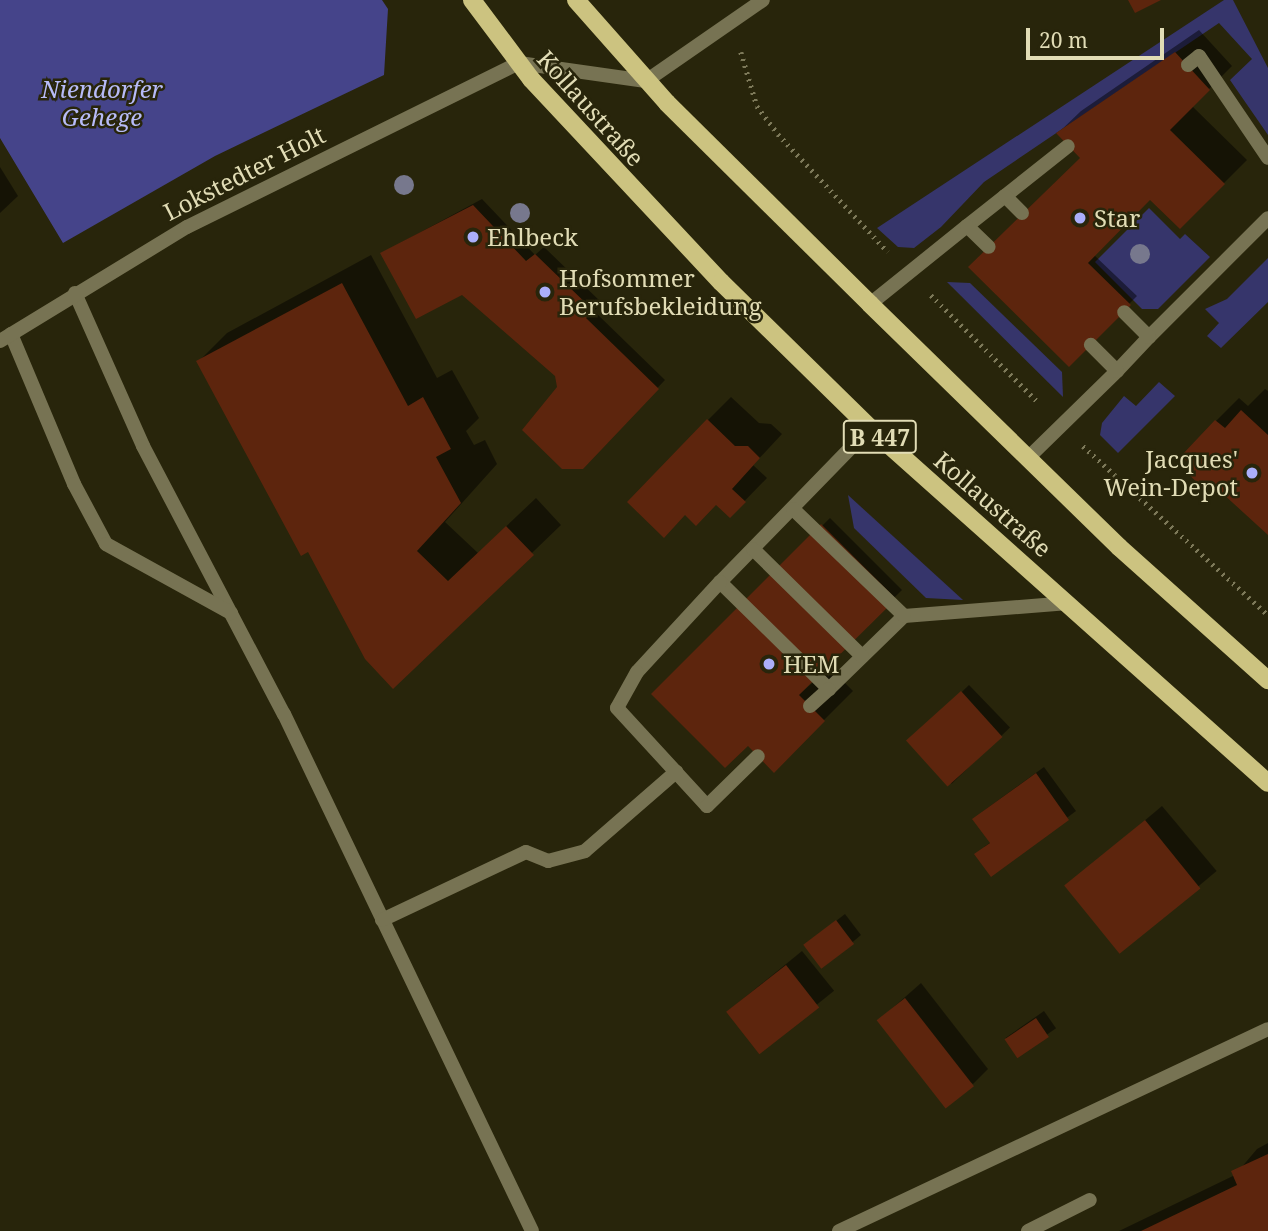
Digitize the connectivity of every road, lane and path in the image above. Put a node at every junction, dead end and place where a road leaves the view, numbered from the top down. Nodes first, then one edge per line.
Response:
1 (472, 0) edge
2 (576, 0) edge
3 (763, 0) edge
4 (720, 25) junction
5 (519, 63) junction
6 (1188, 65) dead end
7 (646, 80) junction
8 (1068, 146) dead end
9 (1268, 158) edge
10 (1005, 196) junction
11 (1023, 213) dead end
12 (1268, 218) edge
13 (967, 226) junction
14 (989, 247) dead end
15 (908, 272) junction
16 (75, 293) junction
17 (870, 304) junction
18 (1124, 312) dead end
19 (1149, 337) junction
20 (6, 338) edge
21 (1091, 345) dead end
22 (1117, 371) junction
23 (1064, 427) junction
24 (870, 428) junction
25 (1029, 457) junction
26 (793, 509) junction
27 (753, 549) junction
28 (720, 582) junction
29 (1068, 603) junction
30 (232, 613) junction
31 (1268, 615) edge
32 (904, 616) junction
33 (862, 656) junction
34 (1268, 680) edge
35 (828, 689) junction
36 (810, 706) dead end
37 (758, 757) dead end
38 (676, 772) junction
39 (1268, 783) edge
40 (382, 920) junction
41 (1268, 1029) edge
42 (1090, 1200) dead end
43 (532, 1231) edge
44 (839, 1231) edge
45 (1028, 1231) edge

1 - 5 main road, Kollaustraße / B 447
2 - 7 main road
3 - 4 street
4 - 7 street
4 - 15 path
5 - 7 street
5 - 16 street, Lokstedter Holt
5 - 24 main road, Kollaustraße / B 447
6 - 9 street
7 - 17 main road
8 - 10 street
10 - 11 street
10 - 13 street
12 - 19 street
13 - 14 street
13 - 15 street
15 - 17 street
15 - 23 path
16 - 20 street, Lokstedter Holt
16 - 30 street
17 - 25 main road
18 - 19 street
19 - 22 street
20 - 30 street
21 - 22 street
22 - 23 street
23 - 25 street
23 - 31 path
24 - 26 street
24 - 29 main road, Kollaustraße / B 447
25 - 34 main road
26 - 27 street
26 - 32 street
27 - 28 street
27 - 33 street
28 - 35 street
28 - 38 street
29 - 32 street
29 - 39 main road, Kollaustraße / B 447
30 - 40 street
32 - 33 street
33 - 35 street
35 - 36 street
37 - 38 street
38 - 40 street
40 - 43 street
41 - 44 street
42 - 45 street

